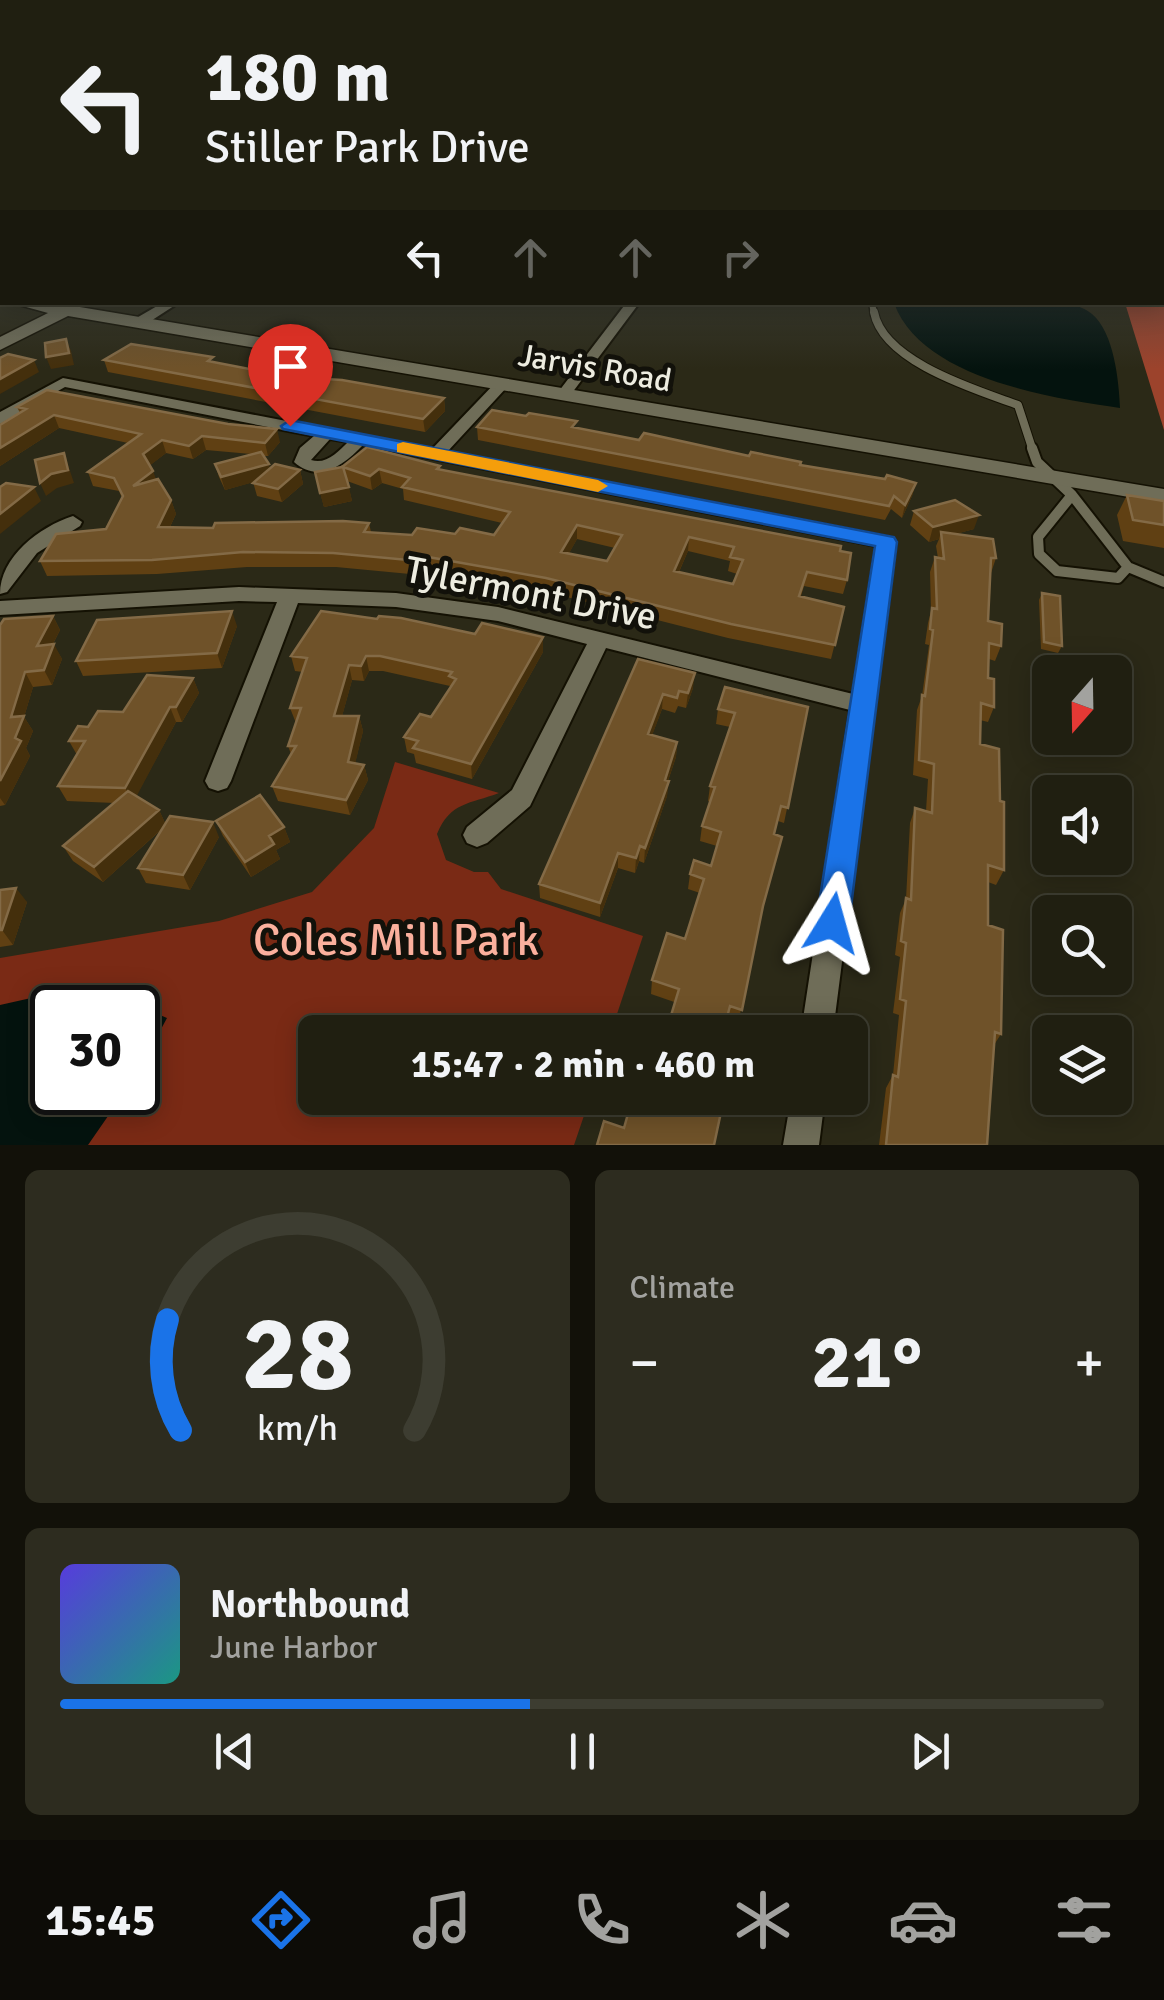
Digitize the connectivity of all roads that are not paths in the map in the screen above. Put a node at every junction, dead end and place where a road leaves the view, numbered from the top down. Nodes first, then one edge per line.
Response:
1 (32, 305) edge
2 (169, 305) edge
3 (632, 305) edge
4 (872, 305) edge
5 (42, 307) junction
6 (65, 311) junction
7 (138, 323) junction
8 (0, 328) edge
9 (0, 344) edge
10 (503, 383) junction
11 (564, 394) junction
12 (0, 419) edge
13 (328, 433) junction
14 (360, 440) junction
15 (436, 454) junction
16 (1054, 477) junction
17 (1072, 495) junction
18 (1164, 496) edge
19 (73, 522) dead end
20 (1128, 567) junction
21 (1164, 582) edge
22 (0, 587) edge
23 (290, 596) junction
24 (0, 608) edge
25 (600, 638) junction
26 (864, 705) junction
27 (218, 780) dead end
28 (477, 836) dead end
29 (819, 1015) edge
30 (805, 1115) edge
31 (801, 1145) edge

1 - 5 street, Jarvis Road
2 - 7 street
3 - 11 street
4 - 16 lane
5 - 6 street, Jarvis Road
5 - 8 street
6 - 7 street, Jarvis Road
6 - 9 street
7 - 10 street, Jarvis Road
10 - 11 street, Jarvis Road
10 - 15 street
11 - 16 street, Jarvis Road
12 - 13 street
13 - 14 street
13 - 14 street
14 - 15 street
15 - 26 street
16 - 17 lane
16 - 18 street, Jarvis Road
17 - 20 lane
17 - 20 lane
19 - 22 street
20 - 21 lane
23 - 24 street, Tylermont Drive
23 - 25 street, Tylermont Drive
23 - 27 street
25 - 26 street, Tylermont Drive
25 - 28 street
26 - 29 street
30 - 31 street

